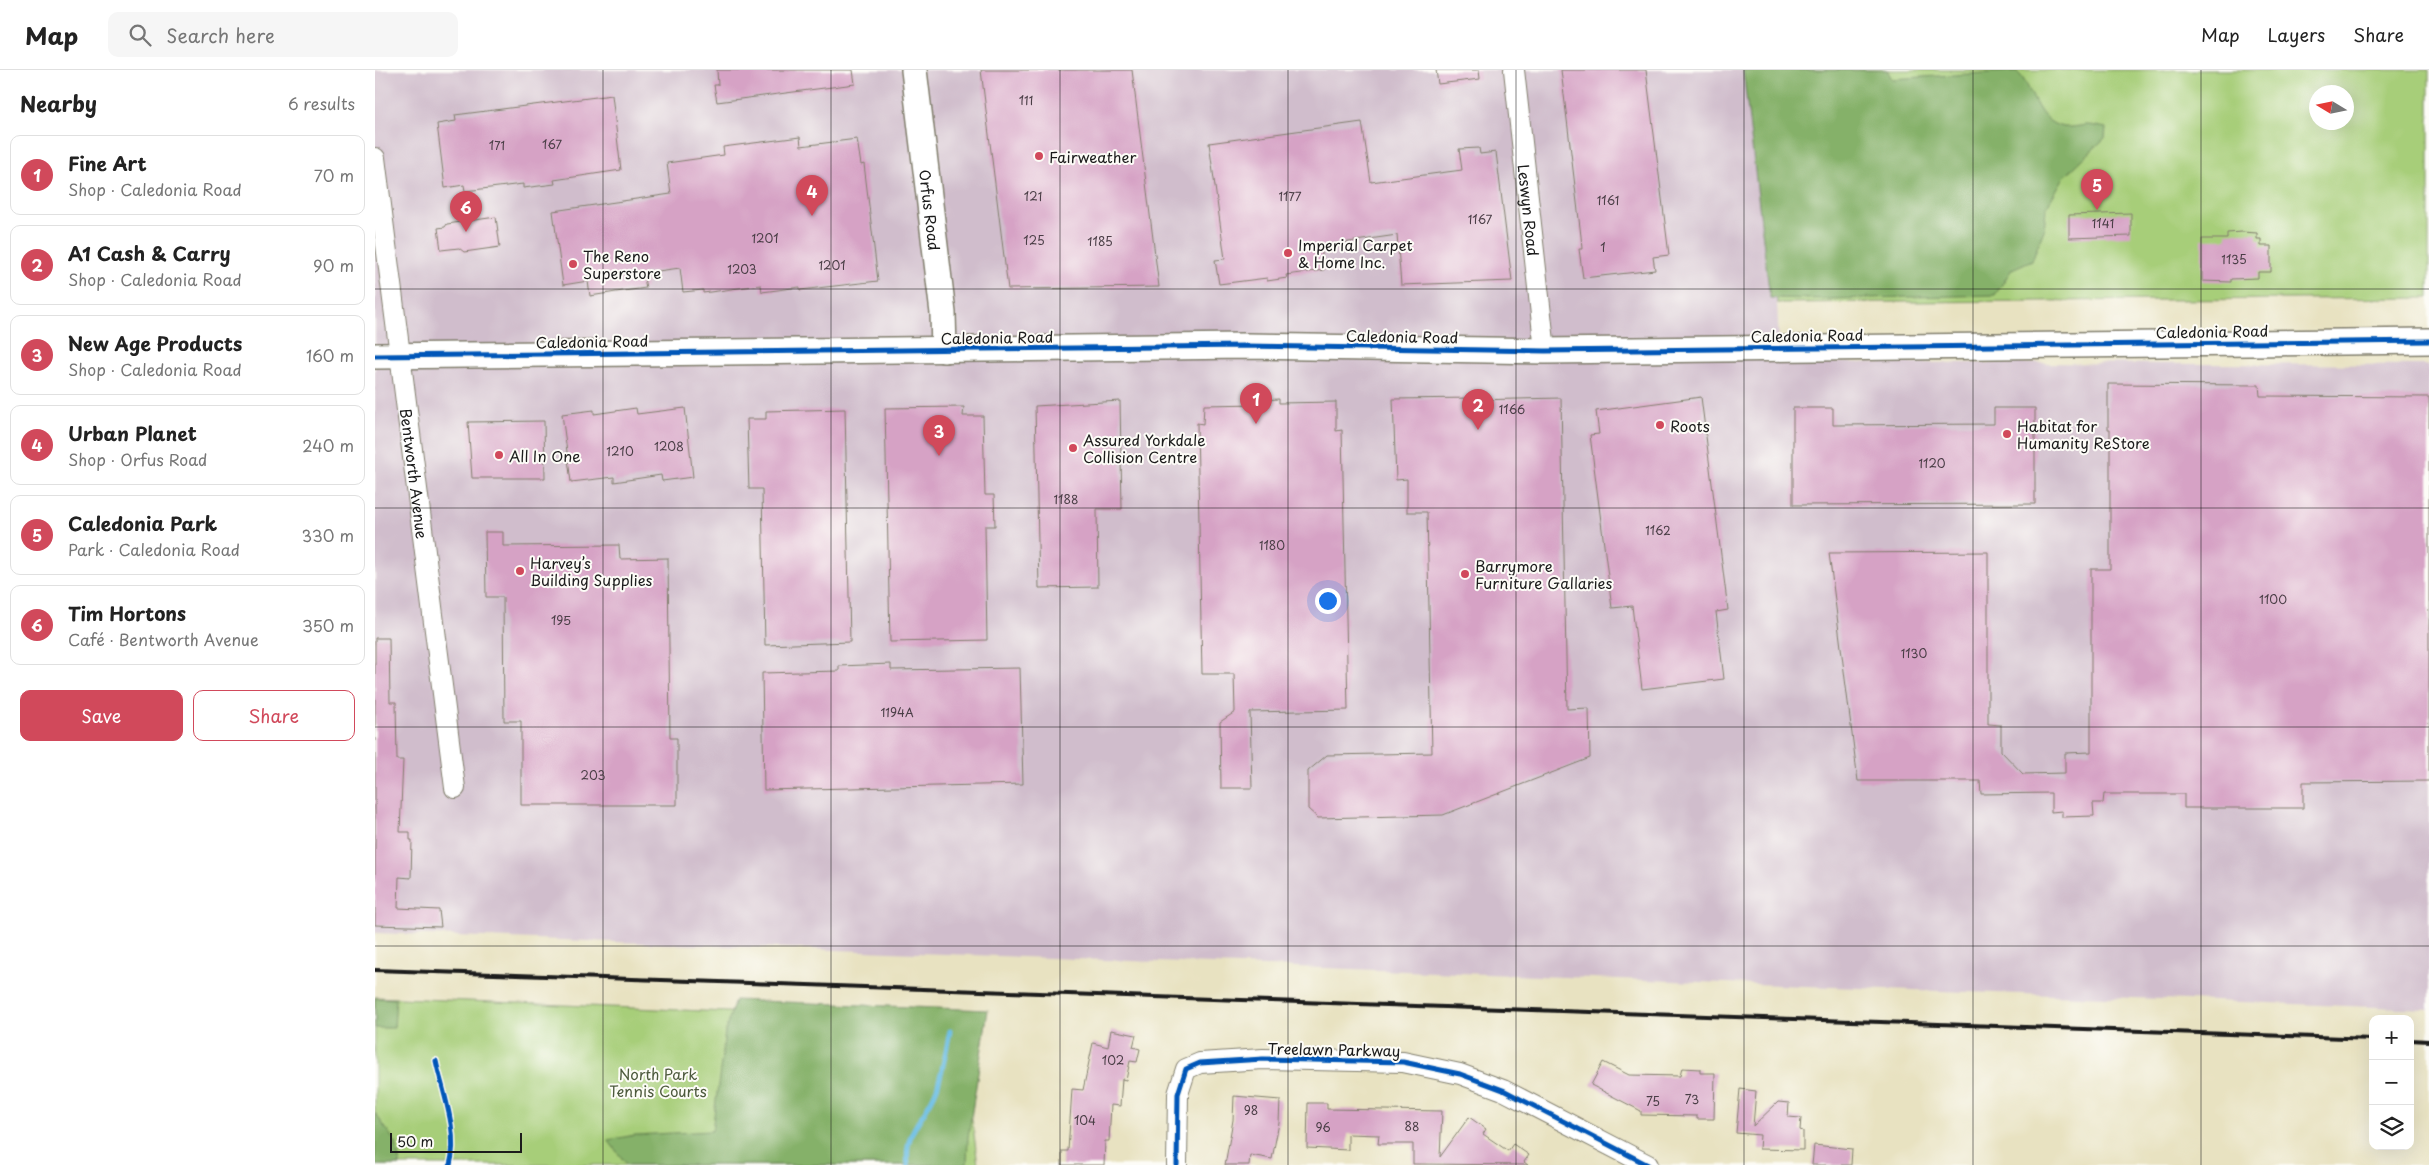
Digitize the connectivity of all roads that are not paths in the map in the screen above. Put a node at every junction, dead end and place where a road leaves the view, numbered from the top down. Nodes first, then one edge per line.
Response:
1 (914, 70) edge
2 (1515, 70) edge
3 (375, 158) edge
4 (2429, 341) edge
5 (944, 350) junction
6 (1545, 351) junction
7 (375, 356) edge
8 (400, 356) junction
9 (455, 788) dead end
10 (1177, 1165) edge
11 (1648, 1165) edge

1 - 5 street, Orfus Road
2 - 6 street, Leswyn Road
3 - 8 street, Bentworth Avenue
4 - 6 street, Caledonia Road
5 - 6 street, Caledonia Road
5 - 8 street, Caledonia Road
7 - 8 street, Caledonia Road
8 - 9 street, Bentworth Avenue
10 - 11 street, Treelawn Parkway

